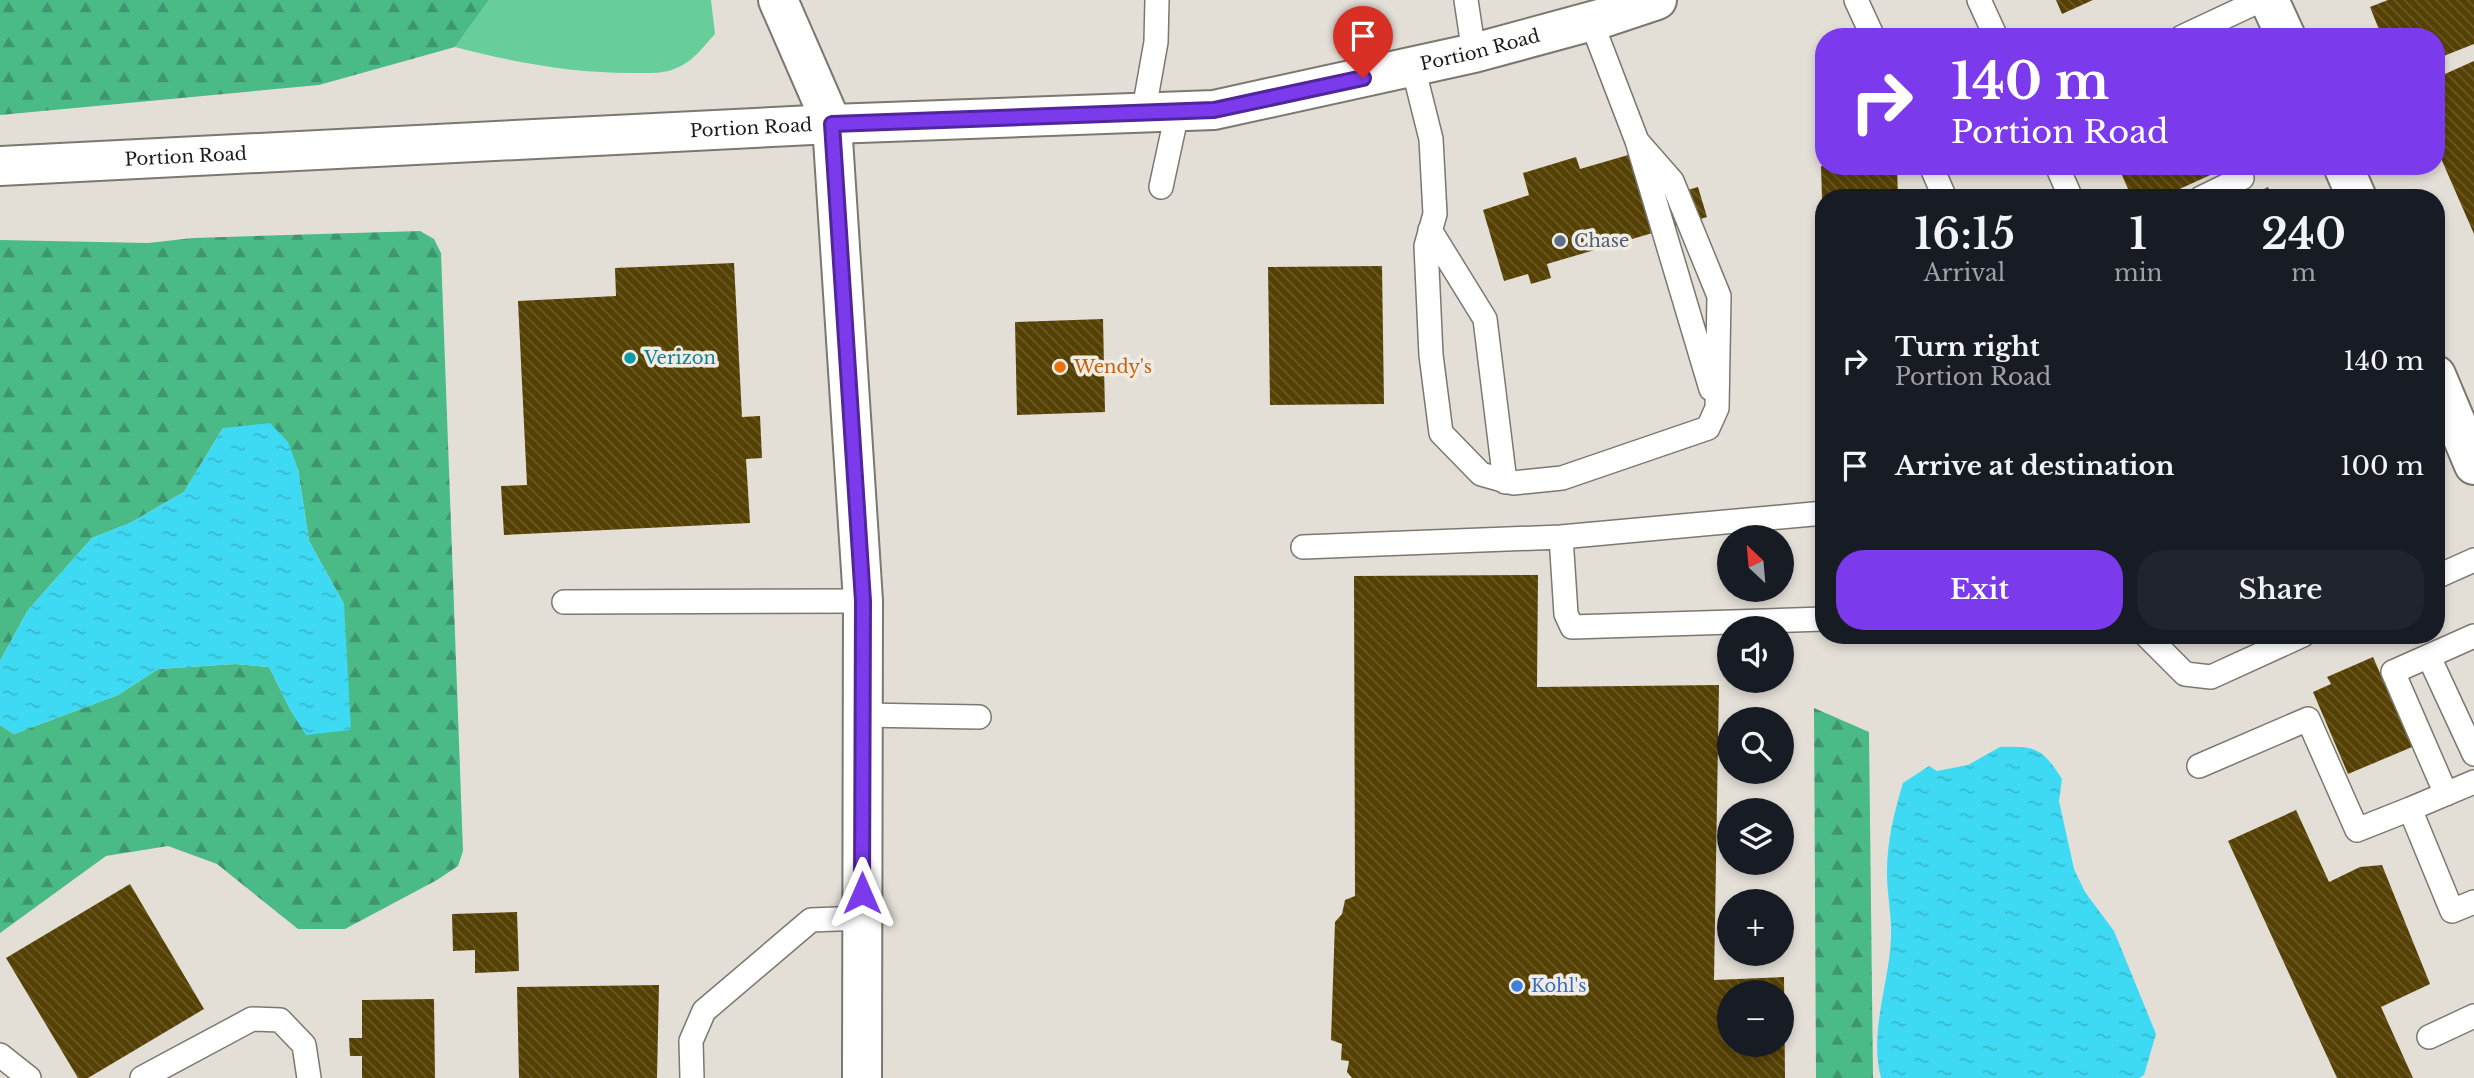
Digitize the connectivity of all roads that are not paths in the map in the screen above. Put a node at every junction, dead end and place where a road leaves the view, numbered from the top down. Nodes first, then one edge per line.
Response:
1 (778, 0) edge
2 (1157, 0) edge
3 (1466, 0) edge
4 (1657, 0) edge
5 (1856, 0) edge
6 (1979, 0) edge
7 (2261, 0) edge
8 (2269, 0) edge
9 (1597, 13) edge
10 (1868, 28) edge
11 (1992, 28) edge
12 (2201, 28) edge
13 (2282, 28) edge
14 (1474, 53) junction
15 (1413, 67) junction
16 (1160, 114) junction
17 (832, 124) junction
18 (1637, 141) junction
19 (0, 166) edge
20 (2242, 178) dead end
21 (1161, 187) dead end
22 (2219, 189) edge
23 (1428, 238) junction
24 (2445, 396) edge
25 (1717, 408) junction
26 (2474, 465) edge
27 (1505, 482) junction
28 (1815, 514) edge
29 (1561, 537) junction
30 (1303, 547) dead end
31 (2474, 560) edge
32 (2445, 573) edge
33 (863, 601) junction
34 (564, 602) dead end
35 (1815, 619) edge
36 (2473, 641) edge
37 (2155, 644) edge
38 (2266, 644) edge
39 (2429, 656) junction
40 (862, 715) junction
41 (979, 717) dead end
42 (2474, 754) edge
43 (2199, 766) dead end
44 (2474, 782) edge
45 (2446, 794) junction
46 (2410, 809) junction
47 (2474, 902) edge
48 (862, 918) junction
49 (2474, 1016) edge
50 (2429, 1037) dead end
51 (0, 1055) edge
52 (29, 1078) edge
53 (142, 1078) edge
54 (309, 1078) edge
55 (692, 1078) edge
56 (862, 1078) edge

1 - 17 main road
2 - 16 lane
3 - 14 lane
4 - 9 main road, Portion Road
5 - 10 lane
6 - 11 lane
7 - 12 lane
8 - 13 main road
9 - 14 main road, Portion Road
9 - 18 lane
14 - 15 main road, Portion Road
15 - 16 main road, Portion Road
15 - 23 lane
16 - 17 main road, Portion Road
16 - 21 lane
17 - 19 main road, Portion Road
17 - 33 main road
18 - 25 lane
18 - 25 lane
20 - 22 lane
23 - 27 lane
23 - 27 lane
24 - 26 main road
25 - 27 lane
28 - 29 lane
29 - 30 lane
29 - 35 lane
31 - 32 lane
33 - 34 lane
33 - 40 main road
36 - 39 lane
37 - 38 lane
39 - 42 lane
39 - 45 lane
40 - 41 lane
40 - 48 main road
43 - 46 lane
44 - 45 lane
45 - 46 lane
46 - 47 lane
48 - 55 lane
48 - 56 main road
49 - 50 lane
51 - 52 lane
53 - 54 lane

